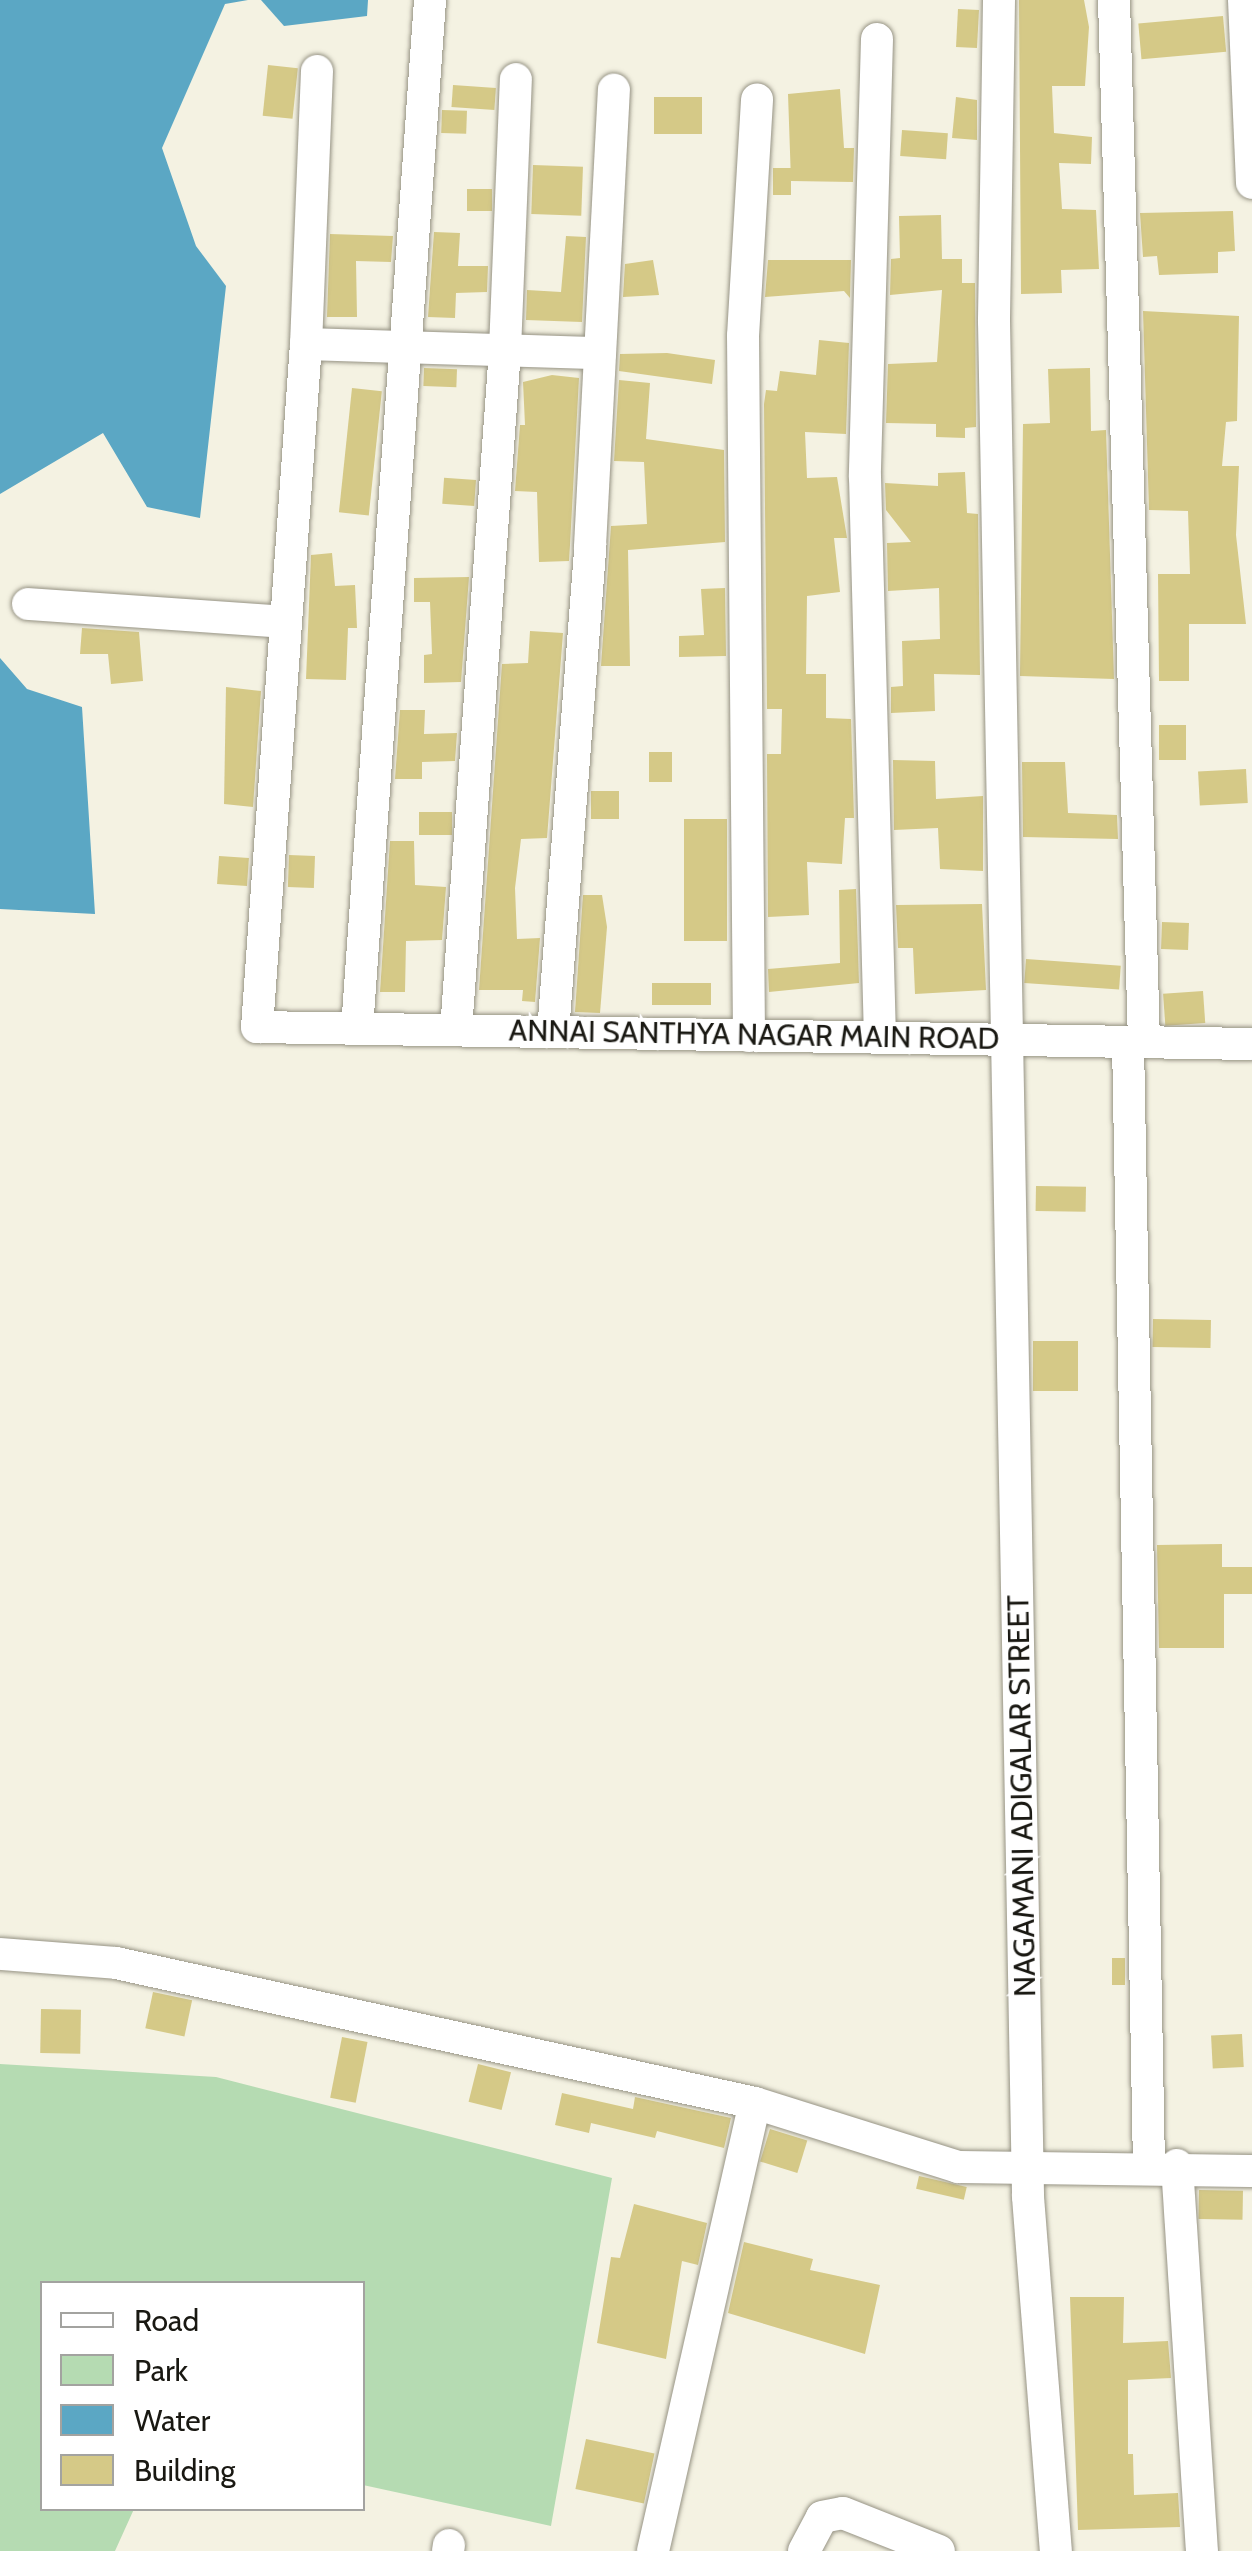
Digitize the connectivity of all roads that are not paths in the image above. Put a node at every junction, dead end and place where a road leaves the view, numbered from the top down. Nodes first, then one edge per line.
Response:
1 (430, 0) edge
2 (999, 0) edge
3 (1114, 0) edge
4 (1244, 0) edge
5 (877, 40) dead end
6 (317, 72) dead end
7 (516, 79) dead end
8 (614, 90) dead end
9 (756, 99) dead end
10 (1252, 182) edge
11 (306, 344) junction
12 (403, 347) junction
13 (504, 350) junction
14 (600, 353) junction
15 (28, 604) dead end
16 (284, 622) junction
17 (356, 1029) junction
18 (456, 1030) junction
19 (553, 1032) junction
20 (749, 1036) junction
21 (880, 1038) junction
22 (1011, 1040) junction
23 (1136, 1042) junction
24 (1252, 1044) edge
25 (0, 1954) edge
26 (755, 2103) junction
27 (1163, 2165) junction
28 (1252, 2171) edge
29 (1028, 2173) junction
30 (653, 2551) edge
31 (804, 2551) edge
32 (940, 2551) edge
33 (1056, 2551) edge
34 (1202, 2551) edge

1 - 12 street
2 - 22 street, NAGAMANI ADIGALAR STREET
3 - 23 street
4 - 10 street
5 - 21 street
6 - 11 street
7 - 13 street
8 - 14 street
9 - 20 street
11 - 12 street
11 - 16 street
12 - 13 street
12 - 17 street
13 - 14 street
13 - 18 street
14 - 19 street
15 - 16 street
16 - 17 street, ANNAI SANTHYA NAGAR MAIN ROAD
17 - 18 street, ANNAI SANTHYA NAGAR MAIN ROAD
18 - 19 street, ANNAI SANTHYA NAGAR MAIN ROAD
19 - 20 street, ANNAI SANTHYA NAGAR MAIN ROAD
20 - 21 street, ANNAI SANTHYA NAGAR MAIN ROAD
21 - 22 street, ANNAI SANTHYA NAGAR MAIN ROAD
22 - 23 street, ANNAI SANTHYA NAGAR MAIN ROAD
22 - 29 street, NAGAMANI ADIGALAR STREET
23 - 24 street, ANNAI SANTHYA NAGAR MAIN ROAD
23 - 27 street
25 - 26 street
26 - 29 street
26 - 30 street
27 - 28 street
27 - 29 street
27 - 34 street
29 - 33 street, NAGAMANI ADIGALAR STREET
31 - 32 street

